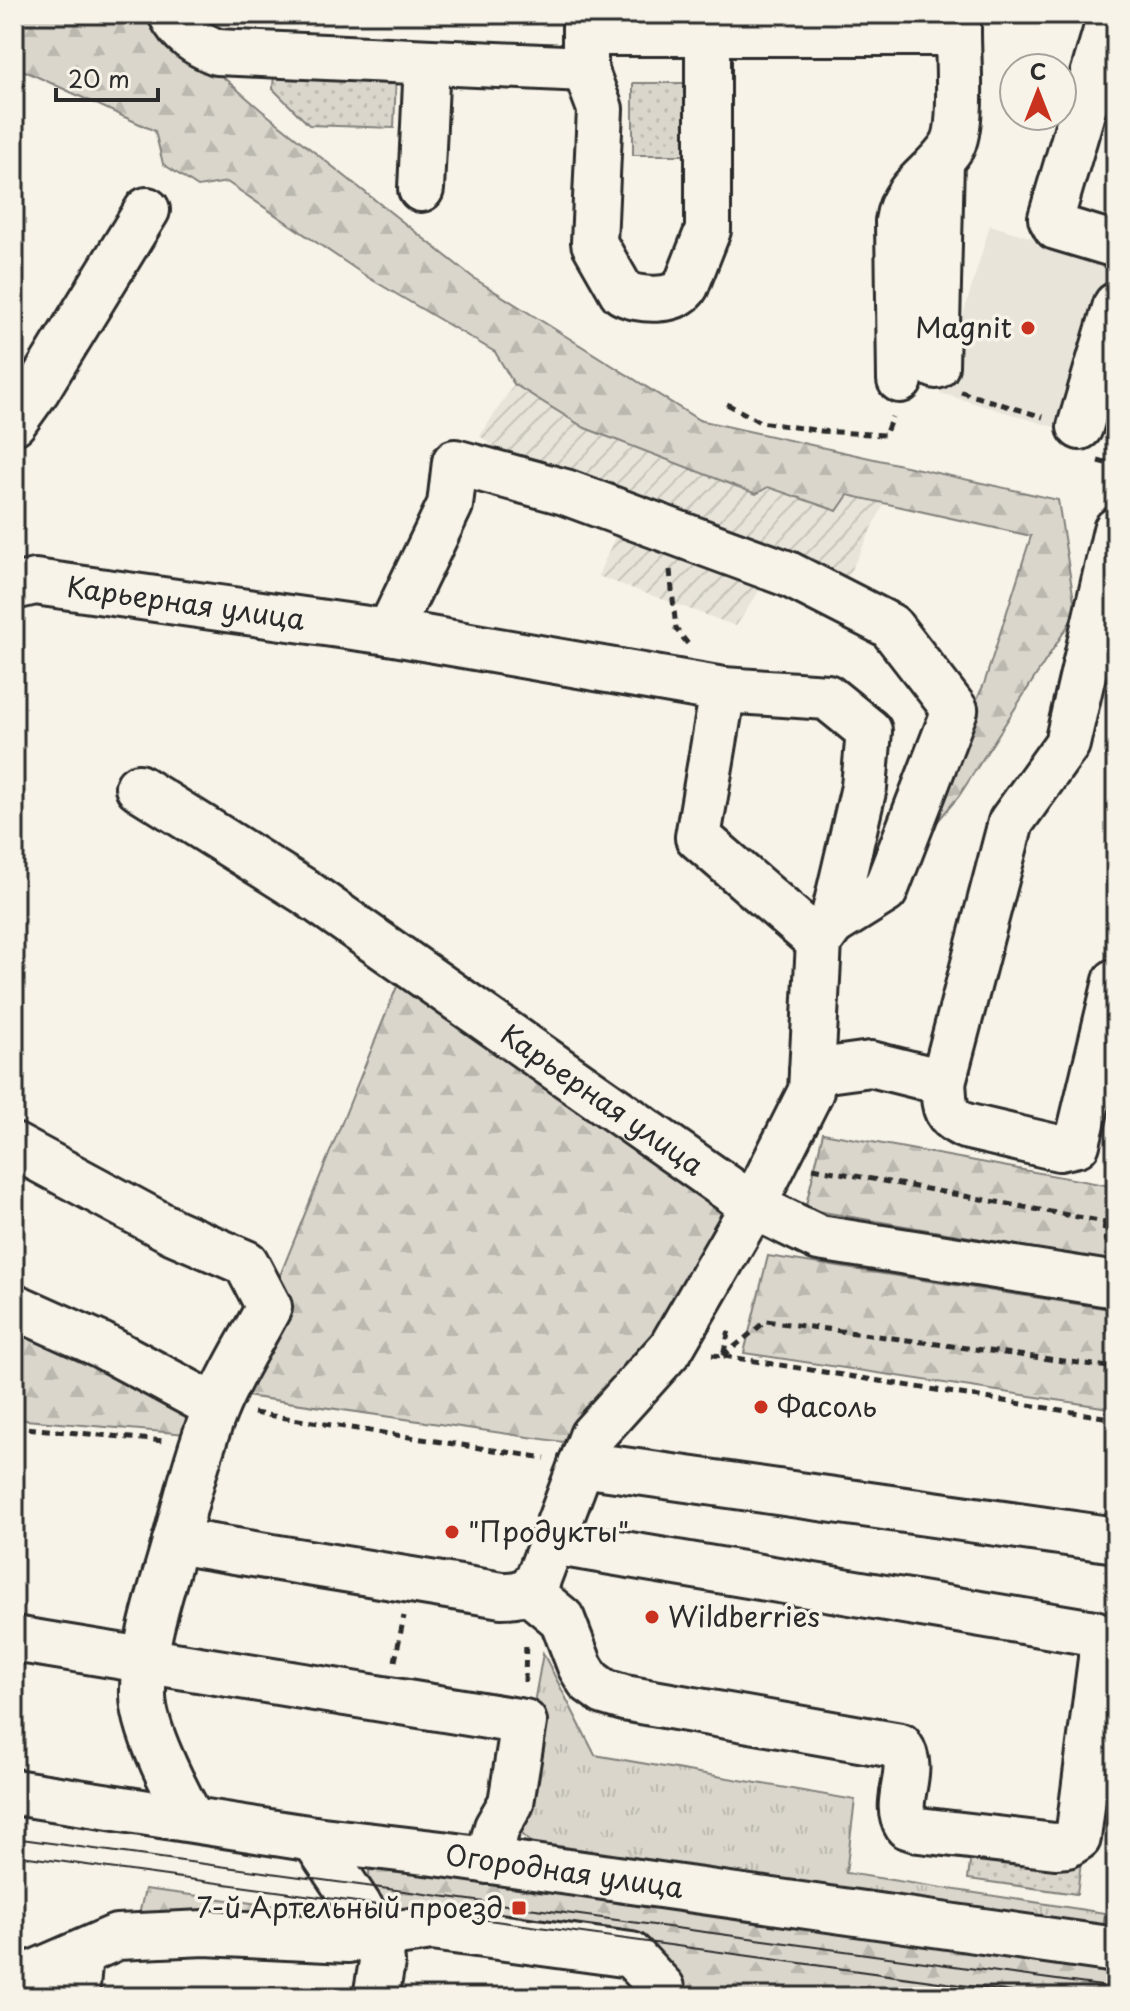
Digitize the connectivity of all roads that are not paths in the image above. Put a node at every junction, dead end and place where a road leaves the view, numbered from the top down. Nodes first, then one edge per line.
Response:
1 (171, 14) edge
2 (1111, 14) edge
3 (958, 23) edge
4 (708, 33) junction
5 (585, 39) edge
6 (427, 62) junction
7 (421, 189) dead end
8 (147, 210) dead end
9 (1116, 245) edge
10 (1116, 305) edge
11 (910, 384) road end
12 (14, 422) edge
13 (1080, 427) road end
14 (1116, 530) edge
15 (14, 587) edge
16 (389, 632) junction
17 (723, 690) junction
18 (138, 787) dead end
19 (826, 933) junction
20 (1116, 981) edge
21 (1106, 1071) edge
22 (812, 1072) junction
23 (943, 1082) junction
24 (14, 1146) edge
25 (753, 1206) junction
26 (1114, 1268) edge
27 (14, 1306) edge
28 (210, 1426) junction
29 (581, 1464) junction
30 (1116, 1540) edge
31 (175, 1541) junction
32 (552, 1542) junction
33 (528, 1591) junction
34 (14, 1639) edge
35 (146, 1661) junction
36 (14, 1792) edge
37 (191, 1819) junction
38 (314, 1839) junction
39 (488, 1861) junction
40 (379, 1936) junction
41 (1116, 1950) edge
42 (80, 1954) junction
43 (14, 1982) edge
44 (663, 1992) edge
45 (76, 1997) edge
46 (376, 1997) edge

1 - 6 street
2 - 9 street
3 - 4 street
3 - 11 street
4 - 5 street
4 - 5 street
5 - 6 street
6 - 7 street
8 - 12 street
10 - 13 street
14 - 23 street
15 - 16 street, Карьерная улица
16 - 17 street, Карьерная улица
16 - 19 street
17 - 19 street
17 - 19 street, Карьерная улица
18 - 25 street, Карьерная улица
19 - 22 street
20 - 21 street
21 - 23 street
22 - 23 street
22 - 25 street
24 - 28 street
25 - 26 street, Карьерная улица
25 - 29 street
27 - 28 street
28 - 31 street
29 - 30 street
29 - 32 street
31 - 33 street
31 - 35 street
32 - 33 street
32 - 33 street
34 - 35 street
35 - 37 street
35 - 39 street
36 - 37 street, Огородная улица
37 - 38 street, Огородная улица
38 - 39 street, Огородная улица
38 - 40 street
39 - 41 street, Огородная улица
40 - 42 street
40 - 44 street
40 - 46 street
42 - 43 street
42 - 45 street

